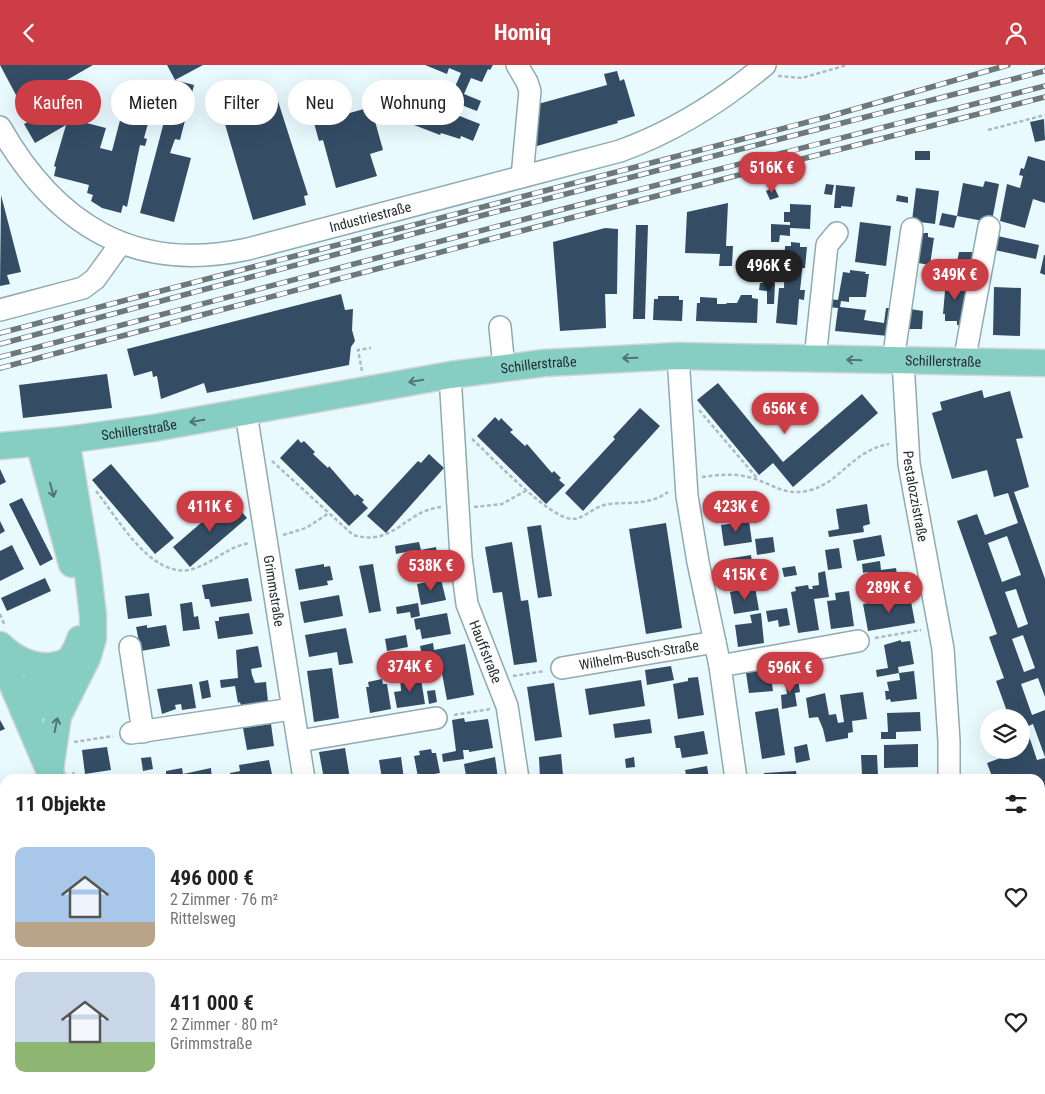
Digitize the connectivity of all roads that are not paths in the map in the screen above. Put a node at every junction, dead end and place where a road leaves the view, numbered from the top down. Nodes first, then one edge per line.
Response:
1 (517, 65) edge
2 (759, 70) edge
3 (0, 127) edge
4 (522, 177) junction
5 (989, 227) dead end
6 (912, 229) dead end
7 (837, 233) dead end
8 (121, 243) junction
9 (0, 310) edge
10 (500, 327) dead end
11 (678, 356) junction
12 (816, 359) junction
13 (898, 361) junction
14 (964, 362) junction
15 (1045, 363) edge
16 (504, 368) junction
17 (450, 375) junction
18 (246, 413) junction
19 (66, 440) junction
20 (39, 443) junction
21 (0, 446) edge
22 (858, 641) road end
23 (715, 642) junction
24 (0, 645) edge
25 (130, 647) dead end
26 (0, 655) edge
27 (720, 666) junction
28 (562, 667) road end
29 (74, 670) junction
30 (21, 704) junction
31 (292, 709) junction
32 (436, 718) road end
33 (299, 741) junction
34 (52, 774) edge
35 (52, 774) edge
36 (303, 774) edge
37 (517, 774) edge
38 (735, 774) edge
39 (949, 774) edge

1 - 4 street
2 - 4 street, Industriestraße
3 - 8 street, Industriestraße
4 - 8 street, Industriestraße
5 - 14 street
6 - 13 street, Pestalozzistraße
7 - 12 street
8 - 9 street
10 - 16 street
11 - 12 main road, Schillerstraße
11 -> 16 main road, Schillerstraße
11 - 23 street, Wilhelm-Busch-Straße
13 -> 12 main road, Schillerstraße
13 - 14 main road, Schillerstraße
13 - 39 street, Pestalozzistraße
14 - 15 main road, Schillerstraße
16 - 17 main road, Schillerstraße
17 -> 18 main road, Schillerstraße
17 - 37 street, Hauffstraße
18 -> 19 main road, Schillerstraße
18 - 31 street, Grimmstraße
19 - 20 main road, Schillerstraße
19 - 29 main road
20 - 21 main road, Schillerstraße
20 -> 29 main road
22 - 27 street
23 - 27 street, Wilhelm-Busch-Straße
23 - 28 street, Wilhelm-Busch-Straße
24 - 29 main road
25 - 31 street
26 - 30 main road
27 - 38 street, Wilhelm-Busch-Straße
29 - 30 main road
34 -> 29 main road
30 - 35 main road
31 - 33 street, Grimmstraße
32 - 33 street
33 - 36 street, Grimmstraße

